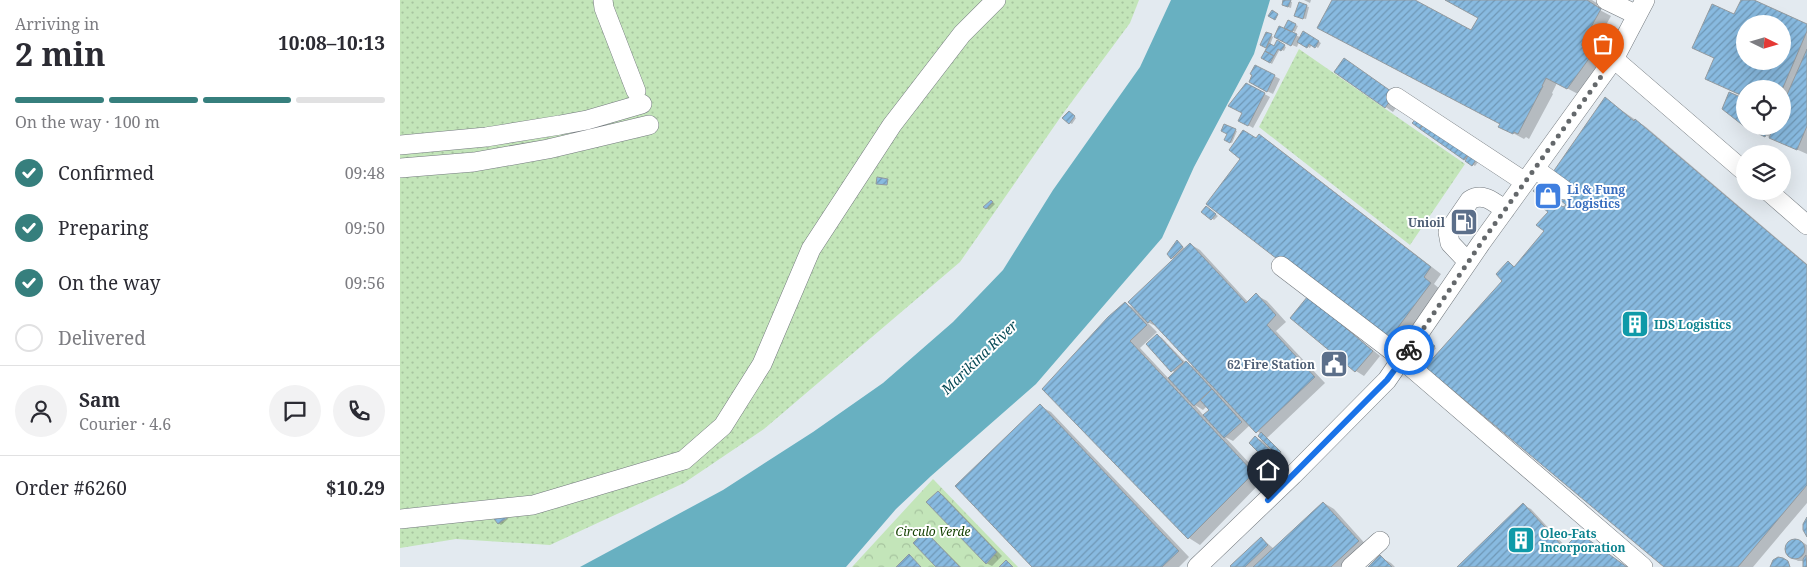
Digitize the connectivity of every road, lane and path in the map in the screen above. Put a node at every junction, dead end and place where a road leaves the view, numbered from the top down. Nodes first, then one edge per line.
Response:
1 (602, 0) edge
2 (996, 0) edge
3 (1606, 0) edge
4 (1641, 8) edge
5 (1614, 59) junction
6 (1396, 97) dead end
7 (649, 125) dead end
8 (400, 145) edge
9 (1736, 164) edge
10 (400, 168) edge
11 (1530, 175) junction
12 (1564, 190) dead end
13 (1778, 200) edge
14 (1500, 206) junction
15 (1807, 225) edge
16 (1465, 258) junction
17 (1281, 266) dead end
18 (1402, 360) junction
19 (400, 519) edge
20 (1380, 541) dead end
21 (1197, 567) edge
22 (1351, 567) edge
23 (1643, 567) edge

1 - 8 street
2 - 19 street
3 - 4 street
4 - 5 street
5 - 9 street
5 - 11 street
6 - 11 street
7 - 10 street
11 - 12 street
11 - 14 street
13 - 15 street
14 - 16 street
14 - 16 street
16 - 18 street
17 - 18 street
18 - 21 street
18 - 23 street
20 - 22 street

